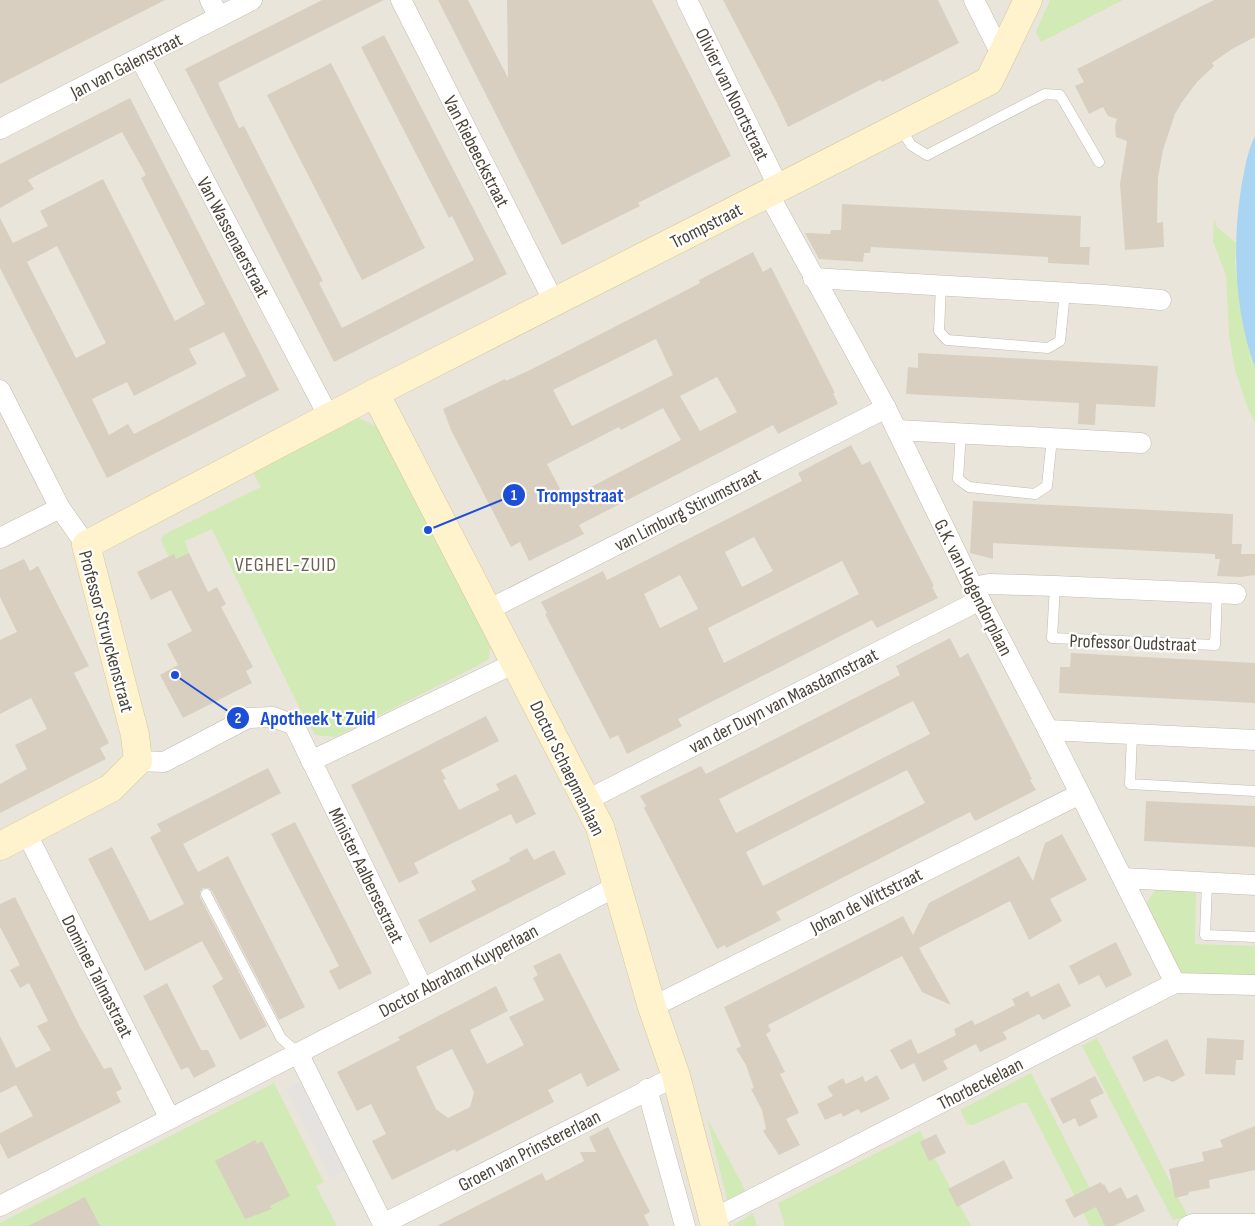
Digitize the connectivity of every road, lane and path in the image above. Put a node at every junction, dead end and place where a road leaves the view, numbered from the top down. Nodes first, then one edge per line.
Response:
1 (252, 0) edge
2 (401, 0) edge
3 (687, 0) edge
4 (974, 0) edge
5 (1028, 0) edge
6 (214, 9) edge
7 (1001, 54) junction
8 (140, 58) junction
9 (900, 126) junction
10 (0, 129) edge
11 (1099, 162) dead end
12 (774, 190) junction
13 (813, 278) junction
14 (942, 285) junction
15 (1065, 292) junction
16 (1162, 300) dead end
17 (554, 302) junction
18 (0, 390) edge
19 (375, 393) junction
20 (886, 408) junction
21 (329, 417) junction
22 (897, 430) junction
23 (960, 433) junction
24 (1052, 438) junction
25 (1141, 443) dead end
26 (60, 508) junction
27 (0, 538) edge
28 (86, 545) junction
29 (1055, 586) junction
30 (977, 594) junction
31 (1227, 594) joint
32 (488, 610) junction
33 (516, 663) junction
34 (1048, 730) junction
35 (1132, 734) junction
36 (1255, 740) edge
37 (138, 761) junction
38 (311, 761) junction
39 (1255, 791) edge
40 (1080, 794) junction
41 (586, 800) junction
42 (26, 832) junction
43 (0, 846) edge
44 (1122, 878) junction
45 (1207, 883) junction
46 (1255, 885) edge
47 (618, 886) junction
48 (206, 894) dead end
49 (1255, 937) edge
50 (1176, 983) junction
51 (1255, 985) edge
52 (423, 989) junction
53 (652, 1007) junction
54 (298, 1053) junction
55 (676, 1076) junction
56 (647, 1089) junction
57 (170, 1119) junction
58 (0, 1206) edge
59 (714, 1222) edge
60 (1255, 1224) edge
61 (384, 1225) edge
62 (685, 1226) edge
63 (1188, 1226) edge

1 - 6 street, Jan van Galenstraat
2 - 17 street, Van Riebeeckstraat
3 - 12 street, Olivier van Noortstraat
4 - 7 street
5 - 7 street, Trompstraat
6 - 8 street, Jan van Galenstraat
7 - 9 street, Trompstraat
8 - 10 street, Jan van Galenstraat
8 - 21 street, Van Wassenaerstraat
9 - 11 lane
9 - 12 street, Trompstraat
12 - 13 street, G.K. van Hogendorplaan
12 - 17 street, Trompstraat
13 - 14 street
13 - 20 street, G.K. van Hogendorplaan
14 - 15 street
14 - 15 lane
15 - 16 street
17 - 19 street, Trompstraat
18 - 26 street, Professor Struyckenstraat
19 - 21 street, Trompstraat
19 - 32 street, Doctor Schaepmanlaan
20 - 22 street, G.K. van Hogendorplaan
20 - 32 street, van Limburg Stirumstraat
21 - 28 street, Trompstraat
22 - 23 street
22 - 30 street, G.K. van Hogendorplaan
23 - 24 street
23 - 24 lane
24 - 25 street
26 - 27 street
26 - 28 street, Professor Struyckenstraat
28 - 37 street, Professor Struyckenstraat
29 - 30 street, Professor Oudstraat
29 - 31 street, Professor Oudstraat
29 - 31 lane, Professor Oudstraat
30 - 34 street, G.K. van Hogendorplaan
30 - 41 street, van der Duyn van Maasdamstraat
32 - 33 street, Doctor Schaepmanlaan
33 - 38 street
33 - 41 street, Doctor Schaepmanlaan
34 - 35 street
34 - 40 street, G.K. van Hogendorplaan
35 - 36 street
35 - 39 lane
37 - 38 street, Minister Aalbersestraat
37 - 42 street
38 - 52 street, Minister Aalbersestraat
40 - 44 street, G.K. van Hogendorplaan
40 - 53 street, Johan de Wittstraat
41 - 47 street, Doctor Schaepmanlaan
42 - 43 street
42 - 57 street, Dominee Talmastraat
44 - 45 street
44 - 50 street, G.K. van Hogendorplaan
45 - 46 street
45 - 49 lane
47 - 52 street, Doctor Abraham Kuyperlaan
47 - 53 street, Doctor Schaepmanlaan
48 - 54 lane
50 - 51 street, Thorbeckelaan
50 - 59 street, Thorbeckelaan
52 - 54 street, Doctor Abraham Kuyperlaan
53 - 55 street, Doctor Schaepmanlaan
54 - 57 street, Doctor Abraham Kuyperlaan
54 - 61 street
55 - 56 street, Groen van Prinstererlaan
55 - 59 street, Doctor Schaepmanlaan
56 - 61 street, Groen van Prinstererlaan
56 - 62 street
57 - 58 street, Doctor Abraham Kuyperlaan
60 - 63 street

